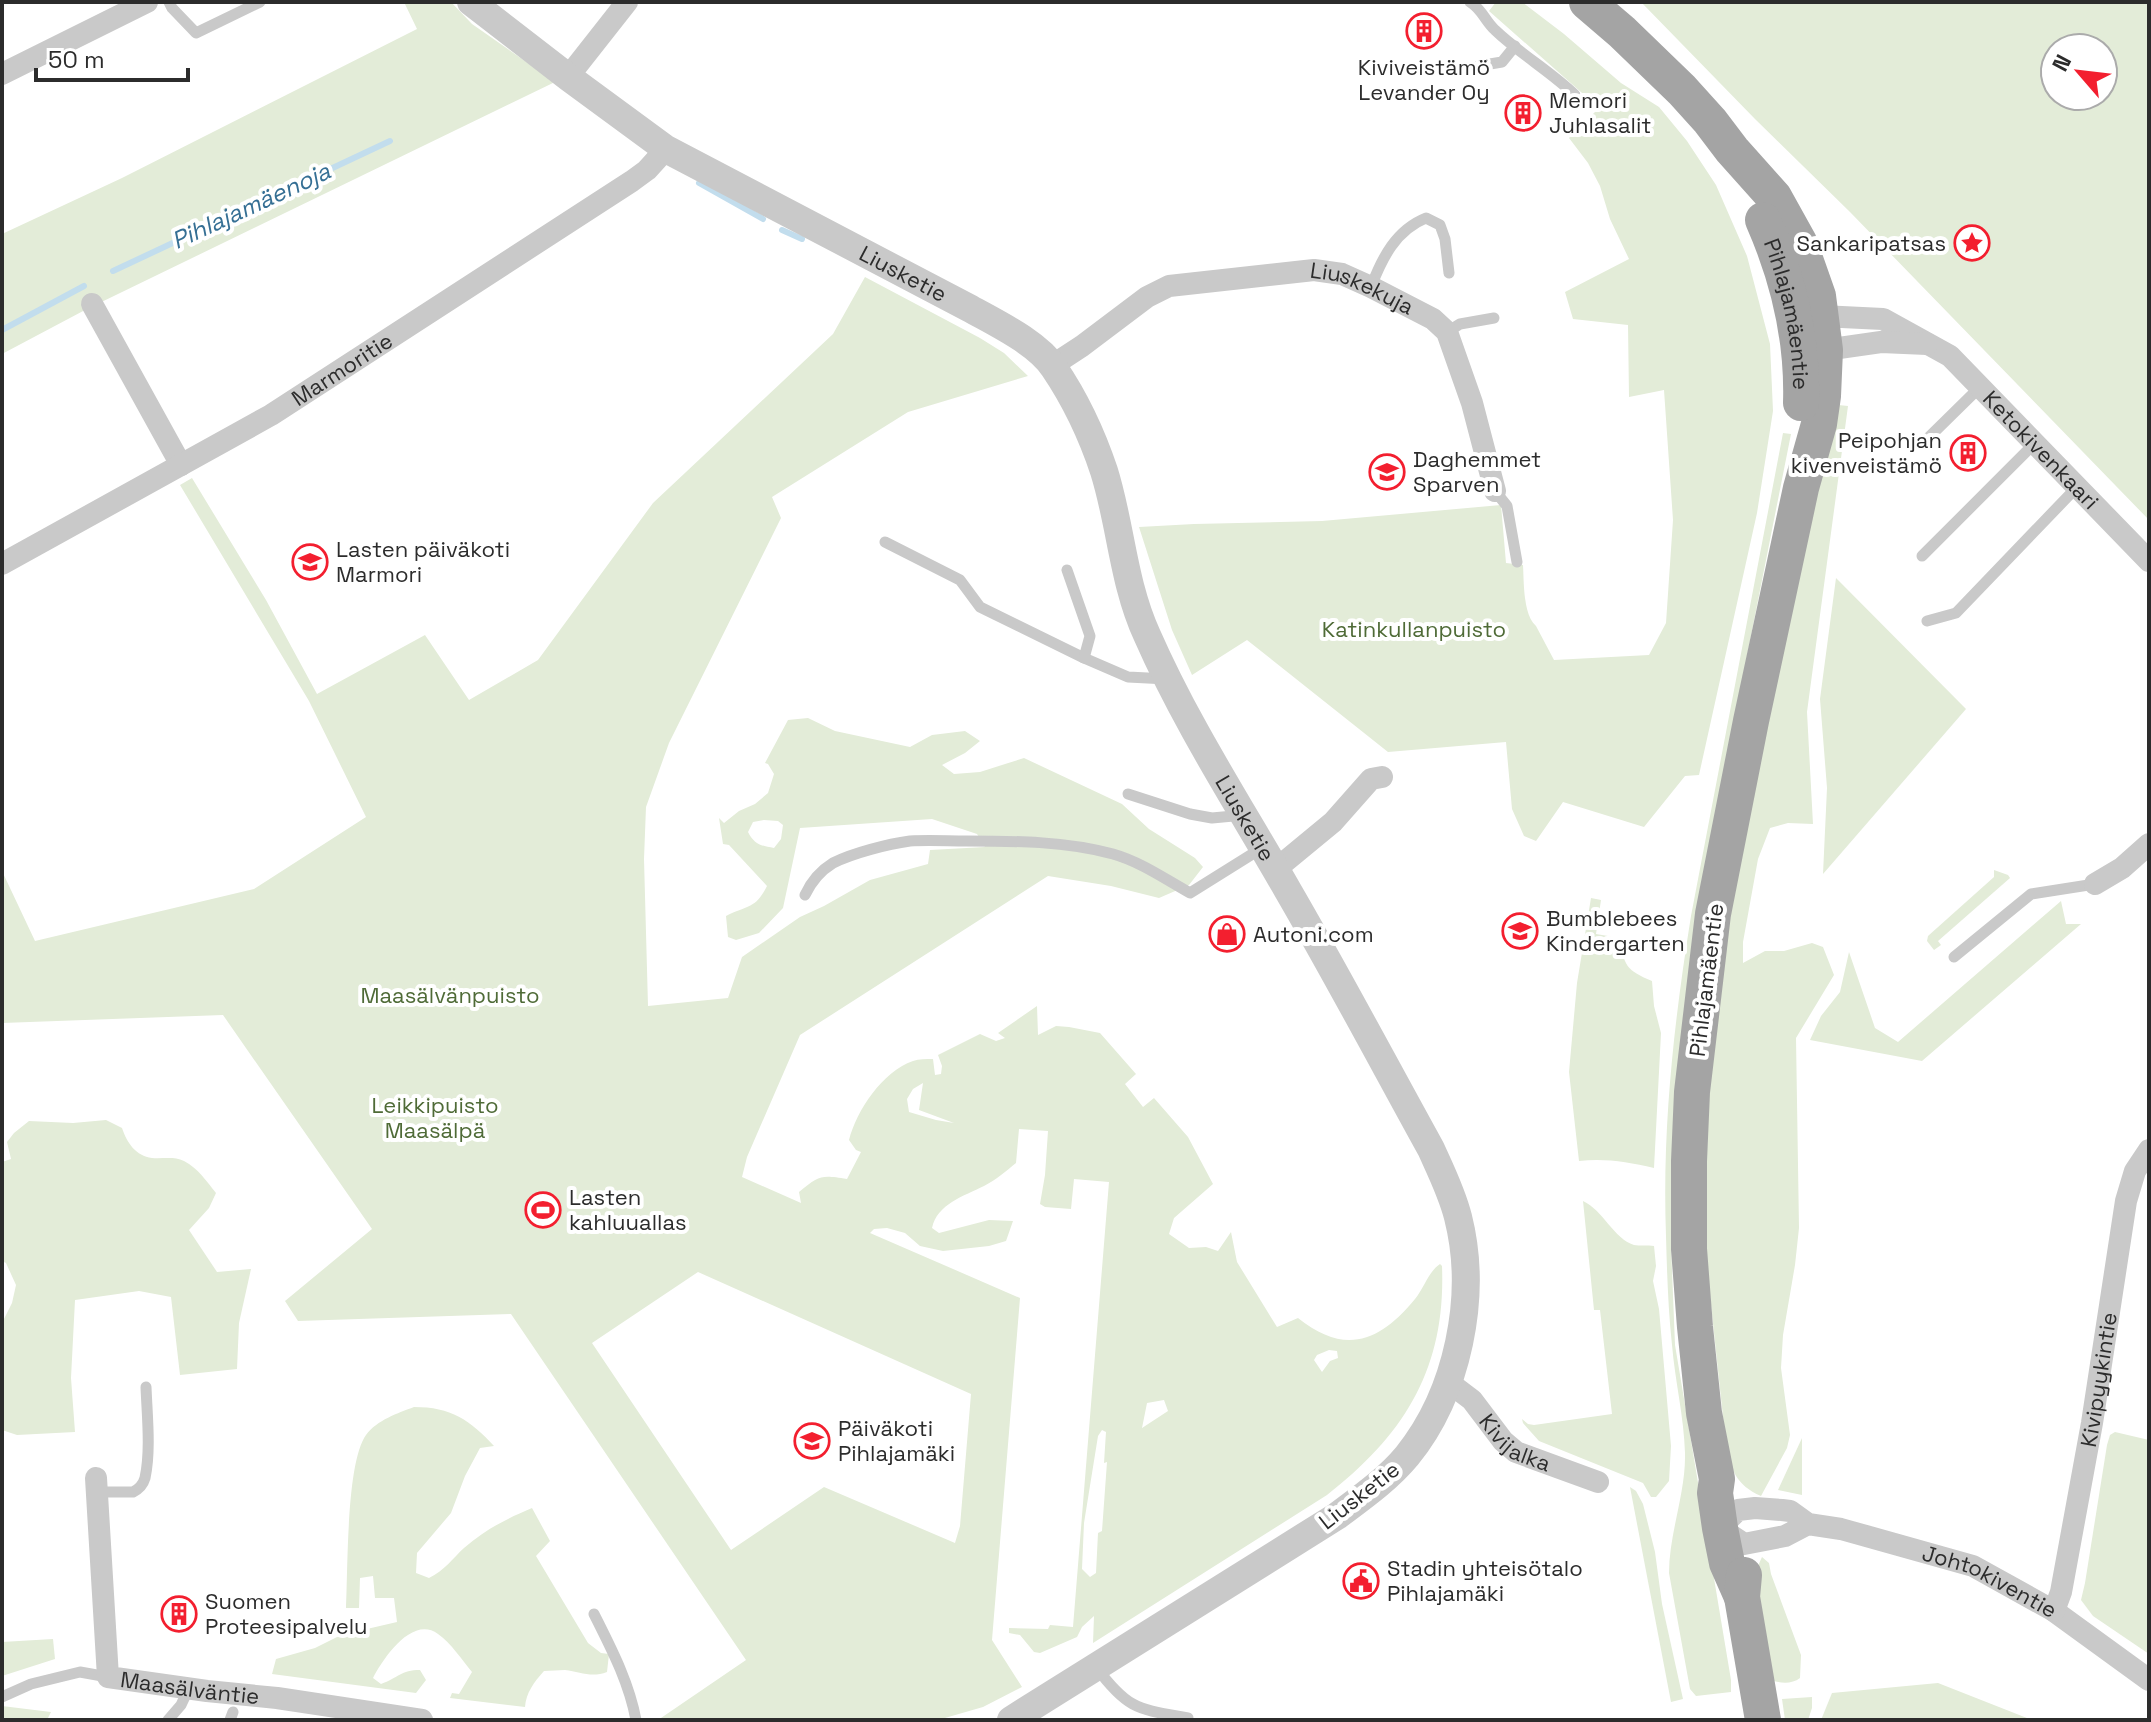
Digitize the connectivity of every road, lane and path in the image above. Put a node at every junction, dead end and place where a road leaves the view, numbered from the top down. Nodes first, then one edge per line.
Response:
1 (147, 2) edge
2 (169, 2) edge
3 (260, 2) edge
4 (471, 2) edge
5 (627, 2) edge
6 (1470, 2) edge
7 (1587, 2) edge
8 (1515, 46) junction
9 (1478, 66) dead end
10 (2, 74) edge
11 (568, 77) junction
12 (1575, 95) dead end
13 (666, 149) junction
14 (1449, 273) dead end
15 (1371, 287) junction
16 (92, 304) dead end
17 (1494, 318) dead end
18 (1447, 332) junction
19 (1815, 335) junction
20 (1927, 344) junction
21 (1053, 365) junction
22 (1981, 386) junction
23 (1923, 443) dead end
24 (2035, 443) junction
25 (181, 465) junction
26 (2077, 487) junction
27 (1495, 491) joint
28 (885, 542) dead end
29 (1922, 556) dead end
30 (2149, 561) edge
31 (1517, 562) dead end
32 (2, 564) edge
33 (1067, 570) dead end
34 (1927, 621) dead end
35 (1084, 658) junction
36 (1167, 679) junction
37 (1382, 777) dead end
38 (1128, 794) dead end
39 (1244, 815) junction
40 (2149, 844) edge
41 (1269, 858) junction
42 (2095, 884) joint
43 (805, 895) dead end
44 (1954, 957) dead end
45 (2149, 1150) edge
46 (1447, 1381) junction
47 (146, 1387) dead end
48 (1598, 1482) dead end
49 (96, 1485) joint
50 (1808, 1524) junction
51 (1734, 1528) junction
52 (2054, 1611) junction
53 (594, 1614) dead end
54 (1096, 1666) junction
55 (108, 1677) junction
56 (2149, 1680) edge
57 (189, 1688) junction
58 (2, 1697) edge
59 (1188, 1718) dead end
60 (168, 1720) edge
61 (422, 1720) edge
62 (636, 1720) edge
63 (1011, 1720) edge
64 (1763, 1720) edge

1 - 10 street
2 - 3 lane
4 - 11 street, Liusketie
5 - 11 street
6 - 8 lane
7 - 19 main road, Pihlajamäentie
8 - 9 lane
8 - 12 lane
11 - 13 street, Liusketie
13 - 21 street, Liusketie
13 - 25 street, Marmoritie
14 - 15 lane
15 - 18 street, Liuskekuja
15 - 21 street, Liuskekuja
16 - 25 street
17 - 18 lane
18 - 27 street
19 - 20 street
19 - 20 street, Ketokivenkaari
19 - 51 main road, Pihlajamäentie
20 - 22 street, Ketokivenkaari
21 - 36 street, Liusketie
22 - 23 lane
22 - 24 street, Ketokivenkaari
24 - 26 street, Ketokivenkaari
24 - 29 lane
25 - 32 street, Marmoritie
26 - 30 street, Ketokivenkaari
26 - 34 lane
27 - 31 lane
28 - 35 lane
33 - 35 lane
35 - 36 lane
36 - 39 street, Liusketie
37 - 41 street
38 - 39 lane
39 - 41 street, Liusketie
40 - 42 street
41 - 43 lane
41 - 46 street, Liusketie
42 - 44 lane
45 - 52 street, Kivipyykintie
46 - 48 street, Kivijalka
46 - 54 street, Liusketie
47 - 49 lane
49 - 55 street, Maasälväntie
50 - 51 street
50 - 51 street, Johtokiventie
50 - 52 street, Johtokiventie
51 - 64 main road, Pihlajamäentie
52 - 56 street, Johtokiventie
53 - 62 lane
54 - 59 lane
54 - 63 street, Liusketie
55 - 57 street, Maasälväntie
55 - 58 lane
57 - 60 lane
57 - 61 street, Maasälväntie

